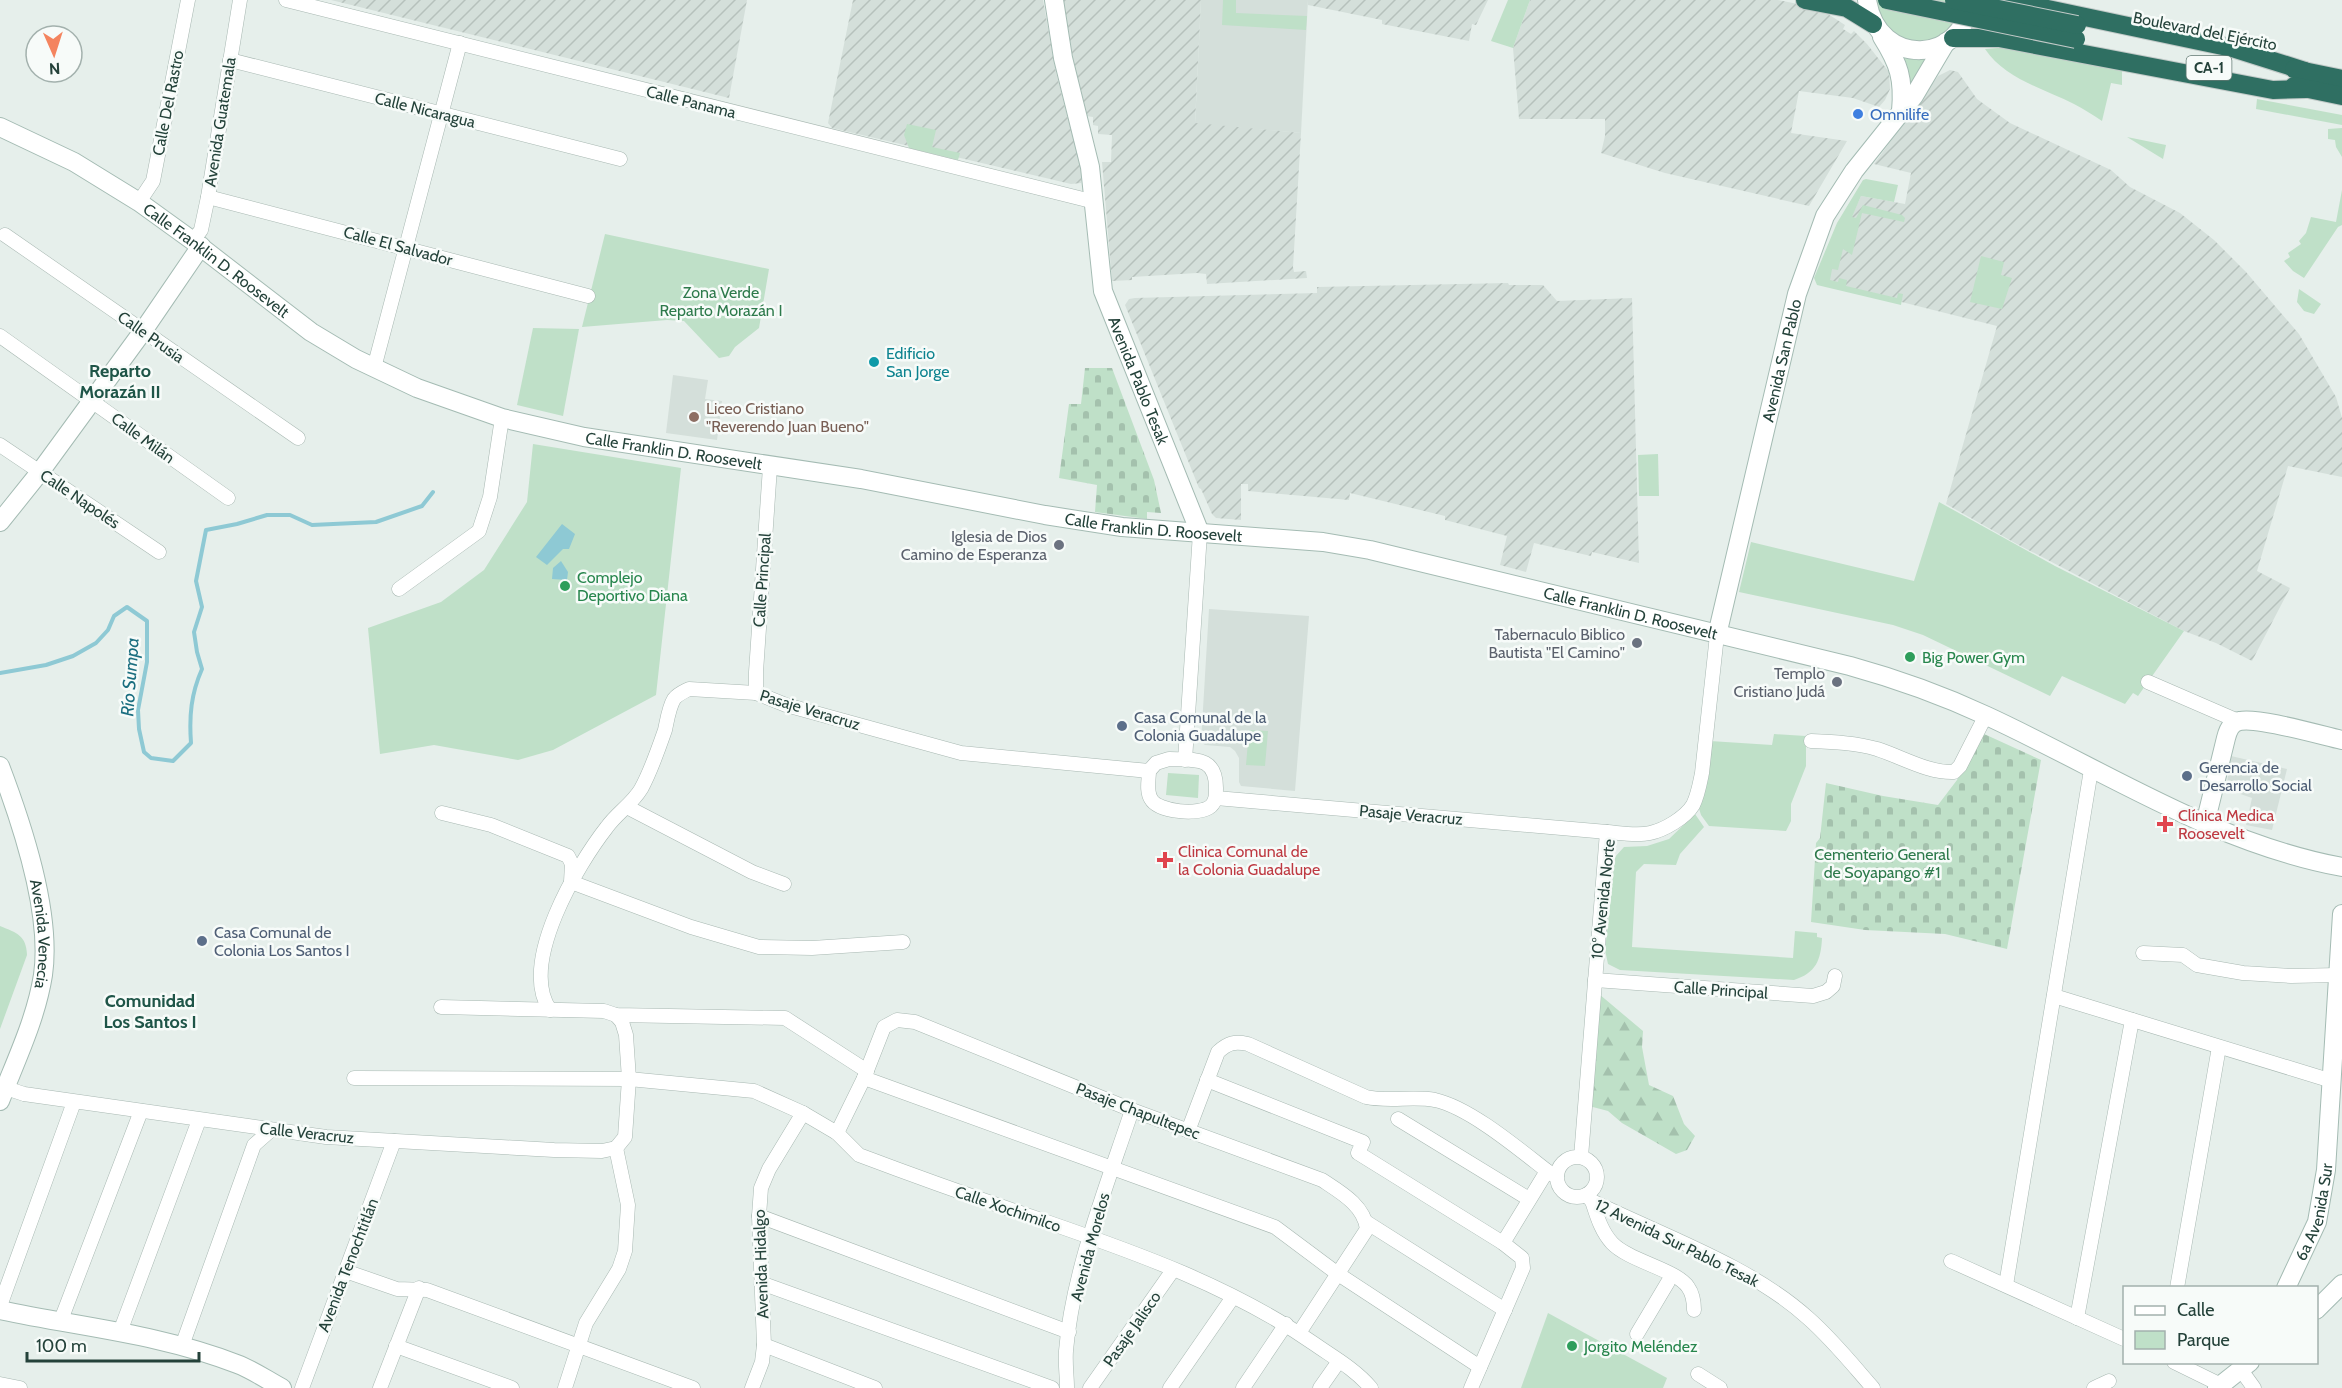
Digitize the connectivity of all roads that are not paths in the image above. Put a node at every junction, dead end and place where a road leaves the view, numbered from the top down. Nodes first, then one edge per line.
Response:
1 (188, 0) edge
2 (240, 0) edge
3 (286, 0) edge
4 (1054, 0) edge
5 (1805, 0) edge
6 (1867, 0) edge
7 (1887, 0) edge
8 (1953, 0) edge
9 (1969, 0) edge
10 (2005, 0) edge
11 (1876, 28) junction
12 (2076, 32) junction
13 (1949, 40) junction
14 (460, 44) junction
15 (230, 60) junction
16 (2342, 79) edge
17 (2305, 80) junction
18 (2342, 96) edge
19 (1901, 111) junction
20 (441, 114) junction
21 (0, 127) edge
22 (620, 159) dead end
23 (208, 197) junction
24 (139, 202) junction
25 (1095, 202) junction
26 (5, 235) dead end
27 (197, 244) junction
28 (406, 247) junction
29 (588, 296) dead end
30 (143, 331) junction
31 (0, 336) edge
32 (374, 368) junction
33 (92, 401) junction
34 (502, 418) junction
35 (297, 438) dead end
36 (0, 445) edge
37 (770, 467) junction
38 (40, 472) junction
39 (228, 498) dead end
40 (0, 522) edge
41 (1200, 533) junction
42 (159, 552) dead end
43 (399, 588) dead end
44 (1717, 635) junction
45 (2148, 682) dead end
46 (756, 693) junction
47 (1986, 715) junction
48 (2233, 725) junction
49 (2342, 740) edge
50 (1811, 741) dead end
51 (1185, 759) junction
52 (0, 766) edge
53 (2091, 770) junction
54 (1149, 771) junction
55 (1216, 798) junction
56 (627, 807) junction
57 (442, 813) dead end
58 (2205, 824) junction
59 (1607, 832) junction
60 (2342, 867) edge
61 (572, 882) junction
62 (784, 884) dead end
63 (2342, 914) edge
64 (903, 942) dead end
65 (2143, 953) dead end
66 (2338, 975) junction
67 (1835, 976) dead end
68 (1594, 980) junction
69 (2054, 996) junction
70 (441, 1007) dead end
71 (550, 1010) junction
72 (616, 1015) junction
73 (2132, 1020) junction
74 (2219, 1047) junction
75 (866, 1074) junction
76 (354, 1078) dead end
77 (629, 1079) junction
78 (1207, 1080) junction
79 (2332, 1081) junction
80 (2, 1092) edge
81 (74, 1102) junction
82 (1132, 1110) junction
83 (141, 1111) junction
84 (803, 1113) junction
85 (199, 1119) junction
86 (1398, 1119) dead end
87 (271, 1130) junction
88 (1188, 1131) junction
89 (837, 1133) junction
90 (393, 1141) junction
91 (616, 1148) junction
92 (1581, 1157) junction
93 (1113, 1167) junction
94 (1552, 1173) junction
95 (1589, 1198) junction
96 (1529, 1199) junction
97 (759, 1216) junction
98 (1366, 1222) junction
99 (1090, 1237) junction
100 (1503, 1243) junction
101 (1951, 1261) dead end
102 (1173, 1270) junction
103 (345, 1271) junction
104 (1338, 1274) junction
105 (1668, 1282) dead end
106 (761, 1283) junction
107 (2342, 1284) edge
108 (2006, 1285) junction
109 (2177, 1286) edge
110 (2286, 1286) edge
111 (419, 1288) junction
112 (1233, 1297) junction
113 (0, 1308) edge
114 (2318, 1308) edge
115 (1505, 1310) junction
116 (1694, 1310) dead end
117 (2077, 1318) junction
118 (61, 1320) junction
119 (1286, 1324) junction
120 (120, 1332) junction
121 (1069, 1332) junction
122 (1299, 1333) junction
123 (1637, 1334) dead end
124 (2123, 1340) edge
125 (764, 1345) junction
126 (182, 1346) junction
127 (396, 1346) junction
128 (579, 1348) junction
129 (1339, 1361) junction
130 (2178, 1364) edge
131 (2245, 1366) edge
132 (1480, 1367) junction
133 (1698, 1374) dead end
134 (2109, 1381) dead end
135 (0, 1384) edge
136 (2219, 1386) edge
137 (20, 1388) edge
138 (282, 1388) edge
139 (302, 1388) edge
140 (380, 1388) edge
141 (512, 1388) edge
142 (565, 1388) edge
143 (693, 1388) edge
144 (752, 1388) edge
145 (875, 1388) edge
146 (1052, 1388) edge
147 (1067, 1388) edge
148 (1090, 1388) edge
149 (1170, 1388) edge
150 (1243, 1388) edge
151 (1320, 1388) edge
152 (1371, 1388) edge
153 (1471, 1388) edge
154 (1720, 1388) edge
155 (1873, 1388) edge
156 (2094, 1388) edge
157 (2254, 1388) edge

1 - 24 street, Calle Del Rastro
2 - 15 street, Avenida Guatemala
3 - 14 street, Calle Panama
4 - 25 main road, Avenida Pablo Tesak
5 - 11 highway
6 - 11 main road
7 - 12 highway, Boulevard del Ejército / CA-1, bridge
8 - 12 highway, Boulevard del Ejército / CA-1, bridge
9 - 13 main road, Avenida San Pablo
10 - 17 highway
11 - 13 main road
11 - 19 main road
12 - 17 highway, Boulevard del Ejército / CA-1
13 - 17 highway
13 - 19 main road, Avenida San Pablo
14 - 20 street
14 - 25 street, Calle Panama
15 - 20 street, Calle Nicaragua
15 - 23 street, Avenida Guatemala
16 - 17 highway, Boulevard del Ejército / CA-1
17 - 18 highway, Boulevard del Ejército / CA-1
19 - 44 main road, Avenida San Pablo
20 - 22 street, Calle Nicaragua
20 - 28 street
21 - 24 main road, Calle Franklin D. Roosevelt
23 - 27 street, Avenida Guatemala
23 - 28 street, Calle El Salvador
24 - 27 main road, Calle Franklin D. Roosevelt
25 - 41 main road, Avenida Pablo Tesak
26 - 30 street, Calle Prusia
27 - 30 main road
27 - 32 main road, Calle Franklin D. Roosevelt
28 - 29 street, Calle El Salvador
28 - 32 street
30 - 33 main road
30 - 35 street, Calle Prusia
31 - 33 street, Calle Milán
32 - 34 main road, Calle Franklin D. Roosevelt
33 - 38 main road
33 - 39 street, Calle Milán
34 - 37 main road, Calle Franklin D. Roosevelt
34 - 43 street
36 - 38 street, Calle Napolés
37 - 41 main road, Calle Franklin D. Roosevelt
37 - 46 street, Calle Principal
38 - 40 main road
38 - 42 street, Calle Napolés
41 - 44 main road, Calle Franklin D. Roosevelt
41 - 51 street, Avenida Pablo Tesak
44 - 47 main road, Calle Franklin D. Roosevelt
44 - 59 street, 10° Avenida Norte
45 - 48 street
46 - 54 street, Pasaje Veracruz
46 - 56 street, Pasaje Veracruz
47 - 50 street
47 - 53 main road, Calle Franklin D. Roosevelt
48 - 49 main road
48 - 58 main road
51 - 54 street
51 - 55 street
52 - 80 main road, Avenida Venecia
53 - 58 main road, Calle Franklin D. Roosevelt
53 - 69 street
54 - 55 street
55 - 59 street, Pasaje Veracruz
56 - 61 street, Pasaje Veracruz
56 - 62 street
57 - 61 street
58 - 60 main road, Calle Franklin D. Roosevelt
59 - 68 street, 10° Avenida Norte
61 - 64 street
61 - 71 street, Pasaje Veracruz
63 - 66 main road, 6a Avenida Sur
65 - 66 street
66 - 79 main road, 6a Avenida Sur
67 - 68 street, Calle Principal
68 - 92 street, 10° Avenida Norte
69 - 73 street
69 - 108 street
70 - 71 street
71 - 72 street
72 - 75 street
72 - 77 street
73 - 74 street
73 - 117 street
74 - 79 street
74 - 109 street
75 - 82 street, Pasaje Chapultepec
75 - 89 street, Pasaje Chapultepec
75 - 93 street
76 - 77 street, Calle Xochimilco
77 - 84 street, Calle Xochimilco
77 - 91 street
78 - 88 street
78 - 94 street
78 - 100 street
79 - 110 main road, 6a Avenida Sur
80 - 81 street, Calle Veracruz
81 - 83 street, Calle Veracruz
81 - 113 street
82 - 88 street, Pasaje Chapultepec
82 - 93 street, Avenida Morelos
83 - 85 street, Calle Veracruz
83 - 118 street
84 - 89 street, Calle Xochimilco
84 - 97 street, Avenida Hidalgo
85 - 87 street, Calle Veracruz
85 - 120 street
86 - 96 street
87 - 90 street, Calle Veracruz
87 - 126 street
88 - 98 street, Pasaje Chapultepec
89 - 99 street, Calle Xochimilco
90 - 91 street, Calle Veracruz
90 - 103 street, Avenida Tenochtitlán
91 - 128 street
92 - 94 street
92 - 95 street
93 - 99 street, Avenida Morelos
93 - 104 street
94 - 95 street
94 - 96 street
95 - 116 street
95 - 155 street, 12 Avenida Sur Pablo Tesak
96 - 100 street
97 - 106 street, Avenida Hidalgo
97 - 121 street
98 - 104 street
98 - 115 street
99 - 102 street, Calle Xochimilco
99 - 121 street, Avenida Morelos
100 - 115 street
101 - 108 street
102 - 112 street, Calle Xochimilco
102 - 148 street, Pasaje Jalisco
103 - 111 street
103 - 139 street, Avenida Tenochtitlán
104 - 122 street
104 - 132 street
105 - 123 street
106 - 125 street, Avenida Hidalgo
106 - 146 street
107 - 114 main road
108 - 117 street
111 - 127 street
111 - 128 street
112 - 119 street, Calle Xochimilco
112 - 149 street
113 - 118 main road
115 - 132 street
117 - 124 street
118 - 120 main road
119 - 122 street, Calle Xochimilco
119 - 150 street
120 - 126 main road
121 - 147 street, Avenida Morelos
122 - 129 street, Calle Xochimilco
125 - 144 street, Avenida Hidalgo
125 - 145 street
126 - 138 main road
127 - 140 street
127 - 141 street
128 - 142 street
128 - 143 street
129 - 151 street
129 - 152 street, Calle Xochimilco
130 - 136 street
131 - 136 main road
131 - 157 street
132 - 153 street
133 - 154 street
134 - 156 street
135 - 137 street

